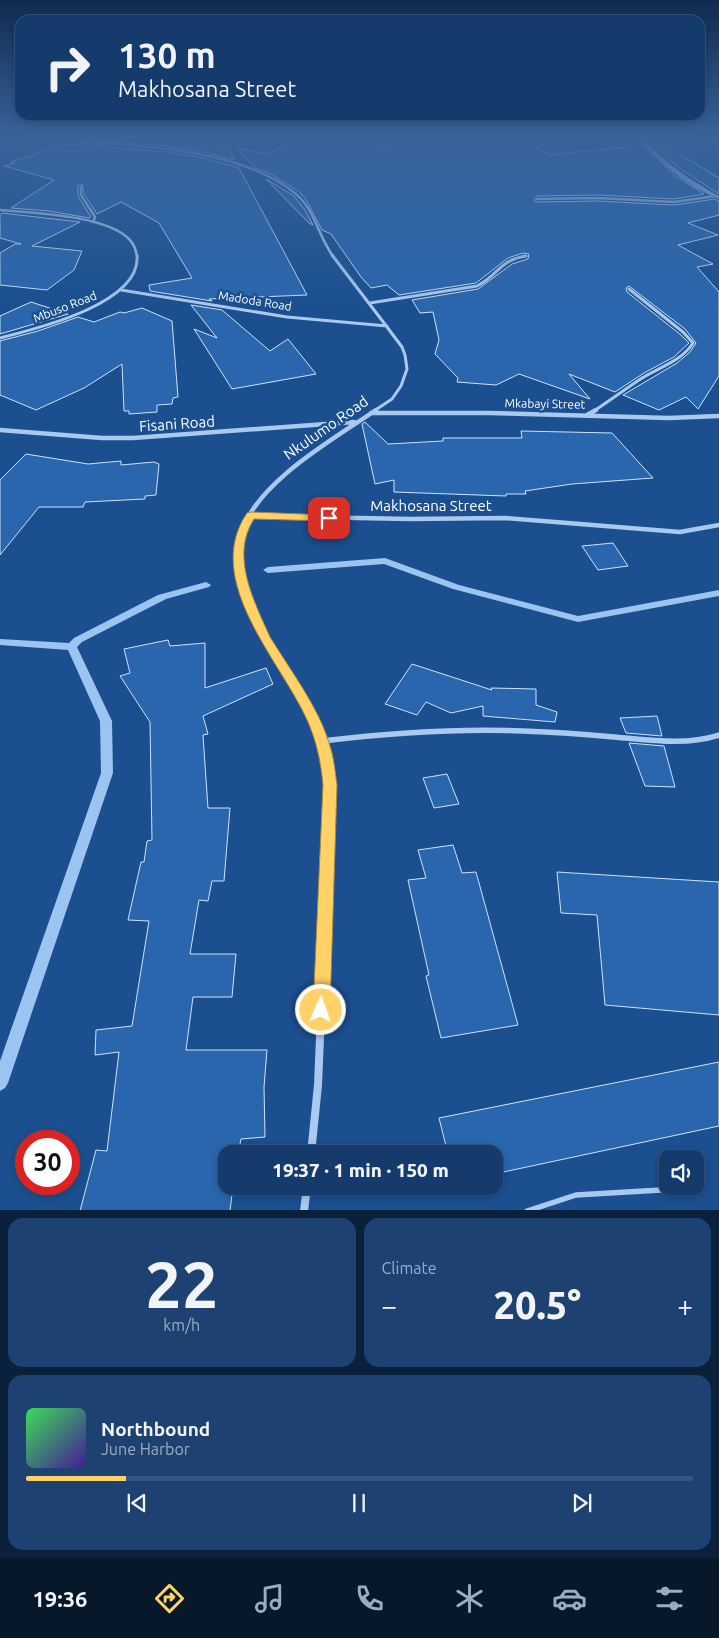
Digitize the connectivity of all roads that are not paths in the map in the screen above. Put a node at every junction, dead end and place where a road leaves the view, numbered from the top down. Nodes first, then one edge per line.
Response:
1 (81, 193) edge
2 (296, 193) edge
3 (717, 197) edge
4 (537, 199) dead end
5 (0, 210) edge
6 (93, 222) junction
7 (526, 256) dead end
8 (629, 289) dead end
9 (121, 290) junction
10 (370, 303) junction
11 (387, 326) junction
12 (0, 338) edge
13 (371, 413) junction
14 (587, 415) junction
15 (719, 416) edge
16 (355, 422) junction
17 (0, 430) edge
18 (251, 516) junction
19 (719, 525) edge
20 (719, 736) edge
21 (322, 741) junction
22 (312, 1145) edge
23 (659, 1190) edge
24 (306, 1195) edge
25 (304, 1210) edge
26 (527, 1210) edge

1 - 6 street
2 - 10 street, Nkulumo Road
3 - 4 street
5 - 6 street, Mbuso Road
6 - 9 street, Mbuso Road
7 - 10 street
8 - 14 street
9 - 11 street, Madoda Road
9 - 12 street, Mbuso Road
10 - 11 street, Nkulumo Road
11 - 13 street, Nkulumo Road
13 - 14 street, Mkabayi Street
13 - 16 street, Nkulumo Road
14 - 15 street, Mkabayi Street
16 - 17 street, Fisani Road
16 - 18 street, Nkulumo Road
18 - 19 street, Makhosana Street
18 - 21 street, Nkulumo Road
20 - 21 street
21 - 22 street, Nkulumo Road
23 - 26 lane
24 - 25 street

